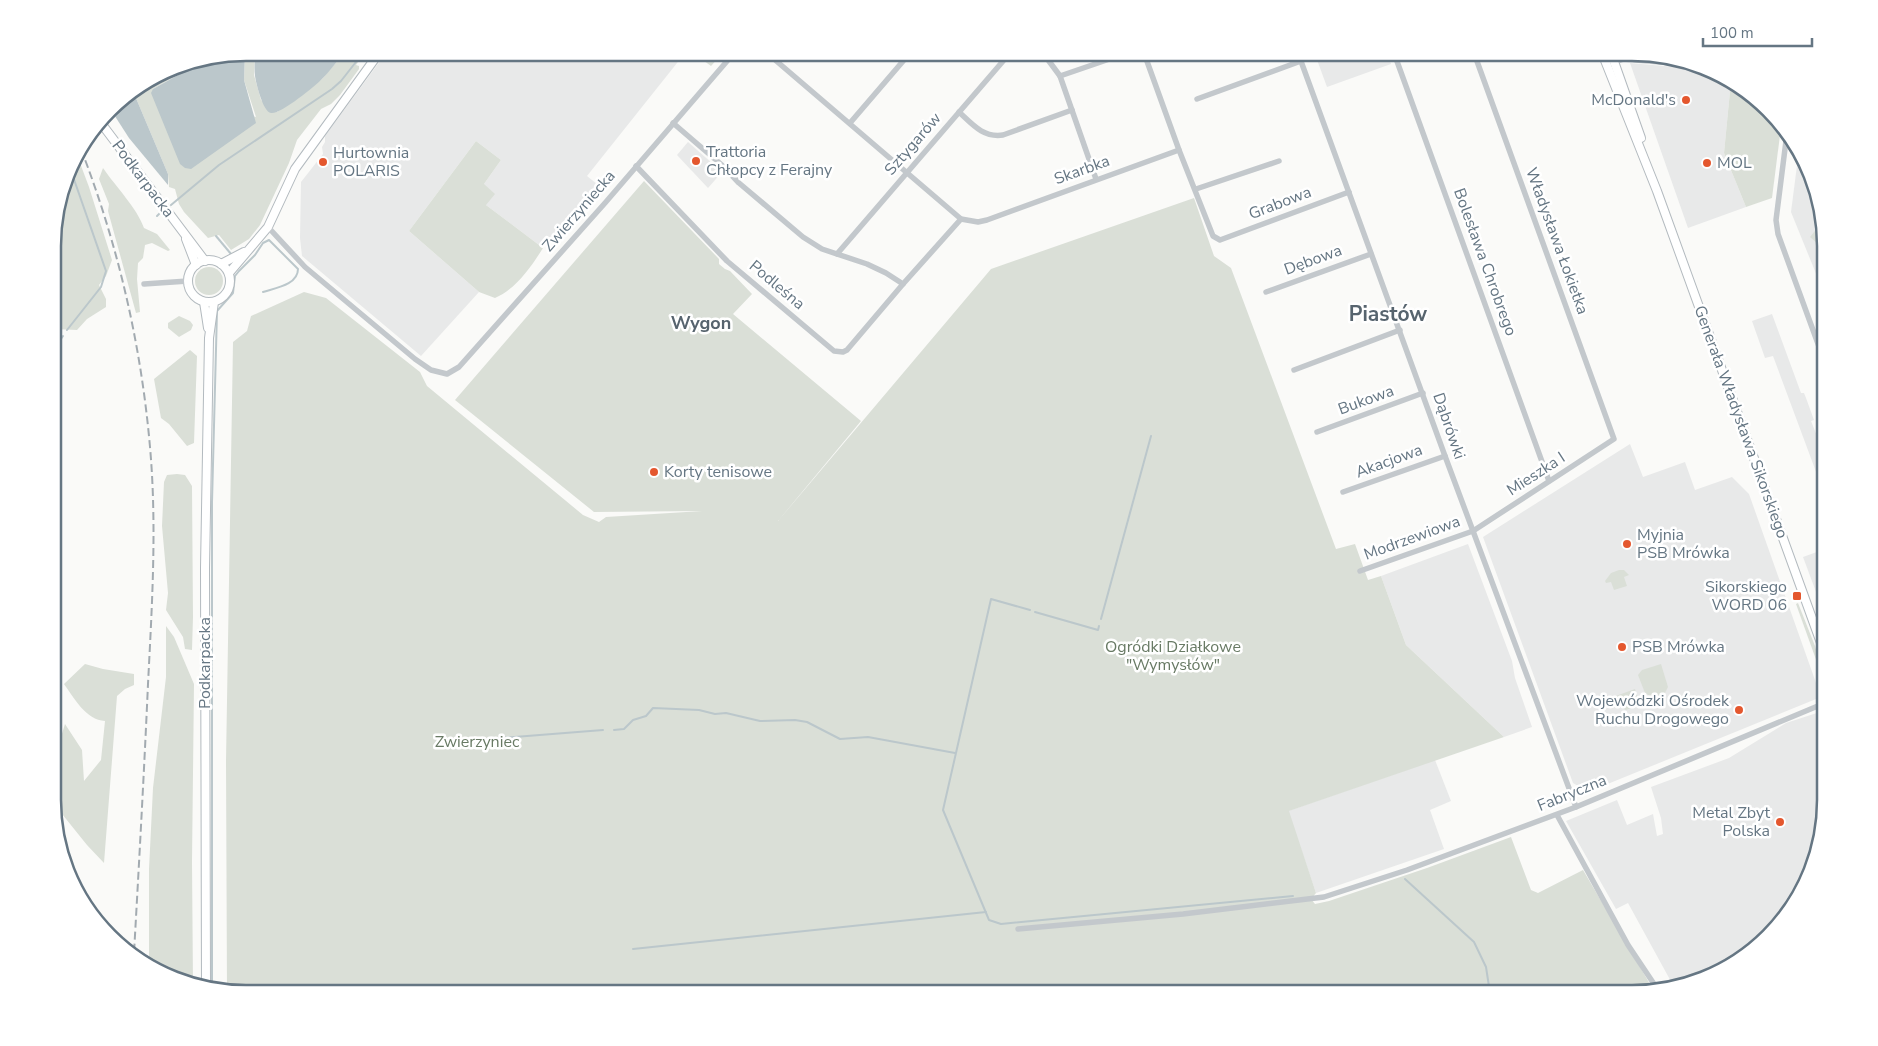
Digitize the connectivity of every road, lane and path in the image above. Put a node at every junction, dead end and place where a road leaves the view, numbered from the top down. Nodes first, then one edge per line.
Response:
1 (373, 61) edge
2 (726, 61) edge
3 (778, 61) edge
4 (902, 61) edge
5 (1002, 61) edge
6 (1049, 61) edge
7 (1102, 61) edge
8 (1147, 61) edge
9 (1301, 61) joint
10 (1397, 61) edge
11 (1477, 61) edge
12 (1616, 61) edge
13 (1610, 63) joint
14 (1060, 76) junction
15 (1197, 99) dead end
16 (1072, 110) junction
17 (959, 112) junction
18 (673, 123) junction
19 (850, 123) junction
20 (104, 127) edge
21 (1786, 143) edge
22 (1179, 150) junction
23 (1279, 161) dead end
24 (636, 166) junction
25 (907, 172) junction
26 (1096, 179) junction
27 (1196, 189) junction
28 (1349, 192) junction
29 (961, 218) junction
30 (268, 226) junction
31 (185, 235) junction
32 (248, 250) junction
33 (837, 254) junction
34 (1371, 254) junction
35 (205, 261) junction
36 (221, 264) junction
37 (196, 265) junction
38 (229, 273) junction
39 (188, 282) junction
40 (144, 284) dead end
41 (903, 284) junction
42 (1266, 292) dead end
43 (204, 302) junction
44 (214, 302) junction
45 (1400, 330) junction
46 (209, 338) junction
47 (1817, 341) edge
48 (1294, 370) dead end
49 (1423, 393) junction
50 (1317, 432) dead end
51 (1614, 439) joint
52 (1445, 456) junction
53 (1549, 481) junction
54 (1343, 492) dead end
55 (1473, 530) junction
56 (1360, 571) dead end
57 (1817, 632) edge
58 (1817, 706) edge
59 (1576, 807) junction
60 (1557, 815) junction
61 (1018, 929) dead end
62 (206, 980) edge
63 (1653, 983) edge

1 - 30 main road
2 - 18 street, Zwierzyniecka
3 - 19 street
4 - 19 street
5 - 17 street, Sztygarów
6 - 14 street
7 - 14 street
8 - 22 street
9 - 15 street
9 - 28 street, Dąbrówki
10 - 53 street, Bolesława Chrobrego
11 - 51 street, Władysława Łokietka
12 - 13 street
13 - 57 main road, Generała Władysława Sikorskiego
14 - 16 street
16 - 17 street
16 - 26 street
17 - 25 street, Sztygarów
18 - 24 street, Zwierzyniecka
18 - 33 street
19 - 25 street
20 - 31 main road, Podkarpacka
21 - 47 street
22 - 26 street, Skarbka
22 - 27 street
23 - 27 street
24 - 30 street, Zwierzyniecka
24 - 41 street, Podleśna
25 - 29 street
25 - 33 street, Sztygarów
26 - 29 street, Skarbka
27 - 28 street, Grabowa
28 - 34 street, Dąbrówki
29 - 41 street, Podleśna
30 - 32 main road
31 - 35 main road, Podkarpacka
31 - 37 main road, Podkarpacka
32 - 36 main road
32 - 38 main road
33 - 41 street
34 - 42 street, Dębowa
34 - 45 street, Dąbrówki
35 - 36 main road
35 - 37 main road
36 - 38 main road
37 - 39 main road
38 - 44 main road
39 - 40 street
39 - 43 main road
43 - 44 main road
43 - 46 main road, Podkarpacka
44 - 46 main road, Podkarpacka
45 - 48 street
45 - 49 street, Dąbrówki
46 - 62 main road, Podkarpacka
49 - 50 street, Bukowa
49 - 52 street, Dąbrówki
51 - 53 street, Mieszka I
52 - 54 street, Akacjowa
52 - 55 street, Dąbrówki
53 - 55 street, Mieszka I
55 - 56 street, Modrzewiowa
55 - 59 street, Dąbrówki
58 - 59 street, Fabryczna
59 - 60 street, Fabryczna
60 - 61 street, Fabryczna
60 - 63 street

